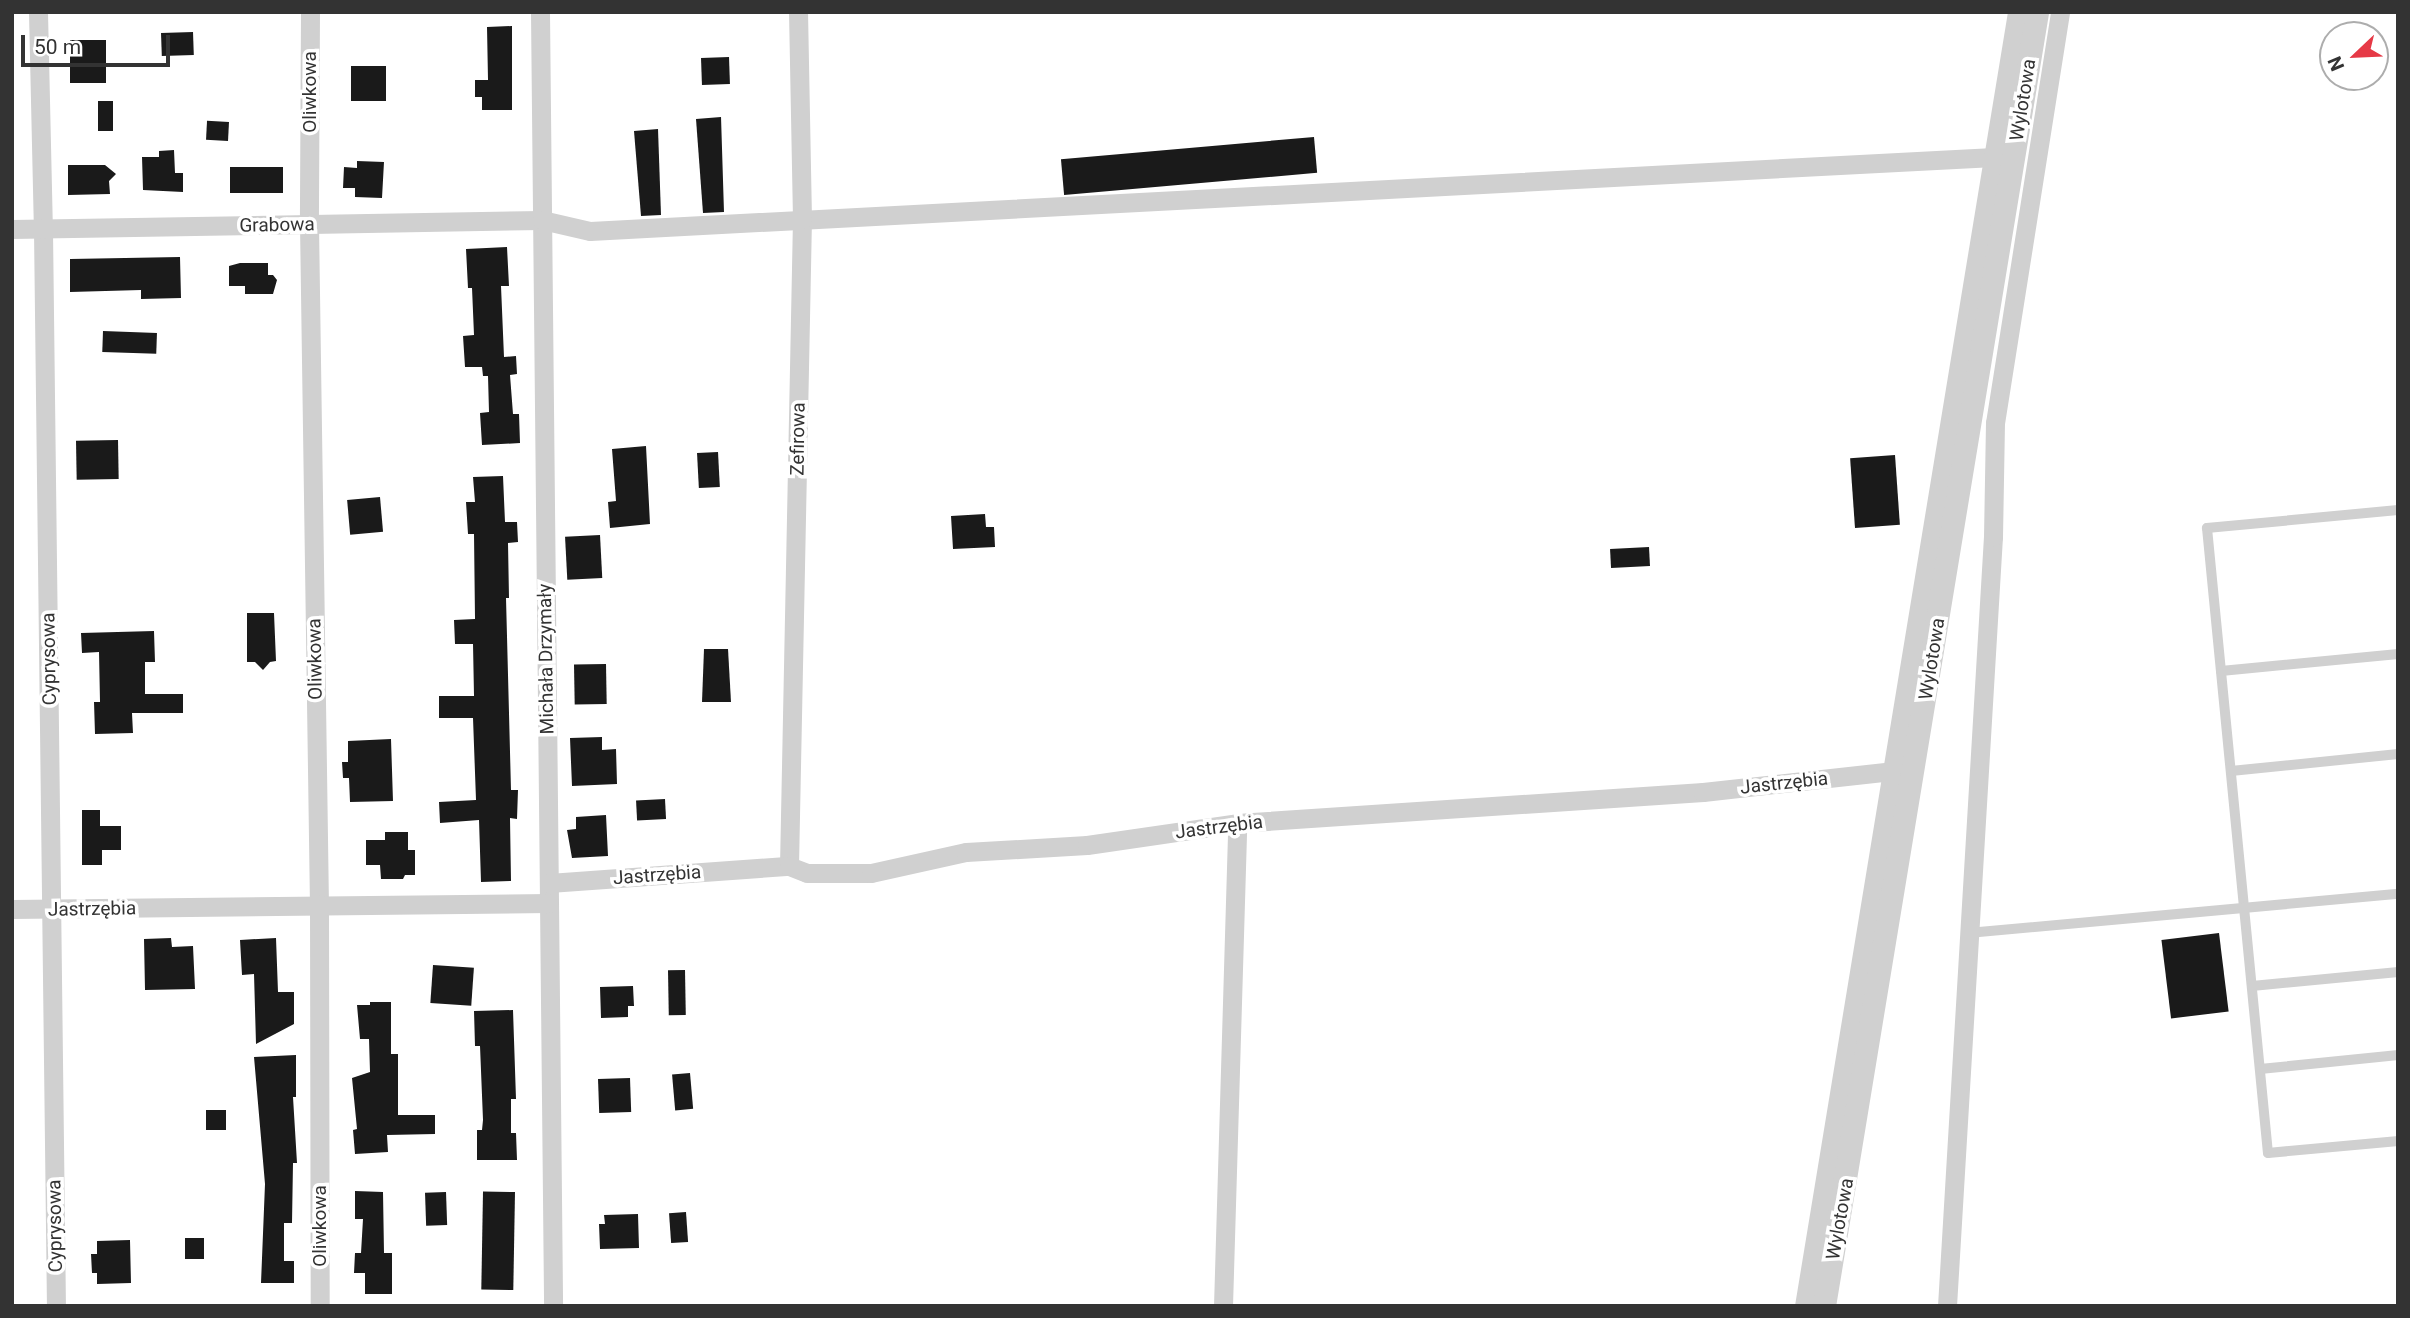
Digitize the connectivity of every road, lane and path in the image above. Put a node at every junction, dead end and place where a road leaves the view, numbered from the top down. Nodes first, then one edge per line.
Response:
1 (38, 12) edge
2 (310, 12) edge
3 (540, 12) edge
4 (798, 12) edge
5 (2017, 12) edge
6 (2037, 12) edge
7 (2060, 12) edge
8 (1994, 157) junction
9 (803, 219) junction
10 (542, 220) junction
11 (309, 224) junction
12 (12, 229) edge
13 (43, 230) junction
14 (2398, 510) edge
15 (2398, 654) edge
16 (2221, 671) junction
17 (2398, 754) edge
18 (1892, 771) junction
19 (2231, 771) junction
20 (1237, 823) junction
21 (789, 866) junction
22 (549, 883) junction
23 (2398, 894) edge
24 (549, 903) junction
25 (319, 904) junction
26 (12, 909) edge
27 (2244, 909) junction
28 (52, 910) junction
29 (1968, 933) junction
30 (2398, 972) edge
31 (2252, 986) junction
32 (2398, 1055) edge
33 (2260, 1069) junction
34 (2398, 1141) edge
35 (56, 1306) edge
36 (320, 1306) edge
37 (553, 1306) edge
38 (1223, 1306) edge
39 (1804, 1306) edge
40 (1825, 1306) edge
41 (1947, 1306) edge

1 - 13 street, Cyprysowa
2 - 11 street, Oliwkowa
3 - 10 street, Michała Drzymały
4 - 9 street, Zefirowa
5 - 8 street, Wylotowa
6 - 40 street, Wylotowa
7 - 29 street, Wylotowa
8 - 9 street, Grabowa
8 - 18 street, Wylotowa
9 - 10 street, Grabowa
9 - 21 street, Zefirowa
10 - 11 street, Grabowa
10 - 22 street, Michała Drzymały
11 - 13 street, Grabowa
11 - 25 street, Oliwkowa
12 - 13 street, Grabowa
13 - 28 street, Cyprysowa
14 - 16 lane
15 - 16 lane
16 - 19 lane
17 - 19 lane
18 - 20 street, Jastrzębia
18 - 39 street, Wylotowa
19 - 27 lane
20 - 21 street, Jastrzębia
20 - 38 street
21 - 22 street, Jastrzębia
22 - 24 street, Michała Drzymały
23 - 27 lane
24 - 25 street, Jastrzębia
24 - 37 street, Michała Drzymały
25 - 28 street, Jastrzębia
25 - 36 street, Oliwkowa
26 - 28 street, Jastrzębia
27 - 29 lane
27 - 31 lane
28 - 35 street, Cyprysowa
29 - 41 street, Wylotowa
30 - 31 lane
31 - 33 lane
32 - 33 lane
33 - 34 lane

